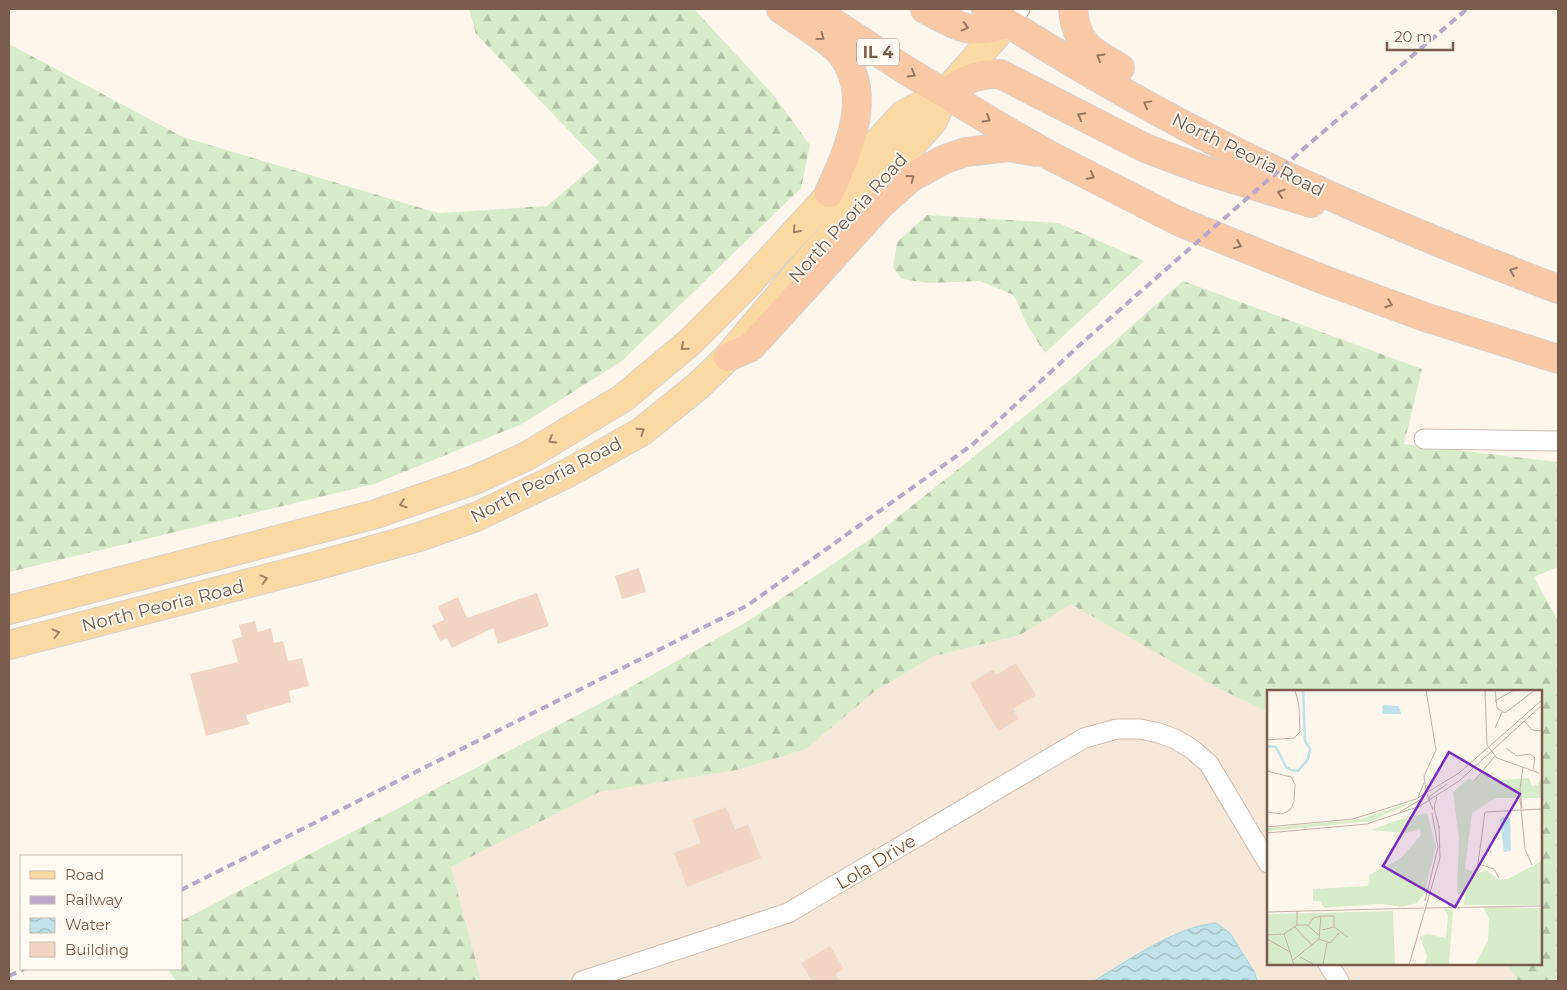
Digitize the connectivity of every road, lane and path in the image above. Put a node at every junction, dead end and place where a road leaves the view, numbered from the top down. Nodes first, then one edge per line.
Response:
1 (781, 9) edge
2 (812, 9) edge
3 (925, 9) edge
4 (1074, 9) edge
5 (1004, 13) edge
6 (945, 94) junction
7 (1206, 137) junction
8 (1047, 154) junction
9 (829, 194) junction
10 (1411, 232) junction
11 (1558, 289) edge
12 (728, 357) junction
13 (1558, 359) edge
14 (1424, 439) dead end
15 (1558, 441) edge
16 (9, 610) edge
17 (9, 645) edge
18 (1267, 861) edge
19 (1329, 965) edge
20 (584, 981) edge
21 (1339, 981) edge

1 -> 9 highway
2 -> 6 highway, IL 4
3 -> 5 highway
7 -> 4 highway
5 - 6 main road, North Peoria Road
7 -> 5 highway, North Peoria Road
6 -> 8 highway
6 - 9 main road, North Peoria Road
10 -> 6 highway
6 - 12 main road, North Peoria Road
7 - 10 highway, North Peoria Road
12 -> 8 highway
8 -> 13 highway
9 -> 16 main road, North Peoria Road
11 -> 10 highway, North Peoria Road
17 -> 12 main road, North Peoria Road
14 - 15 street
18 - 20 street, Lola Drive
19 - 21 street

